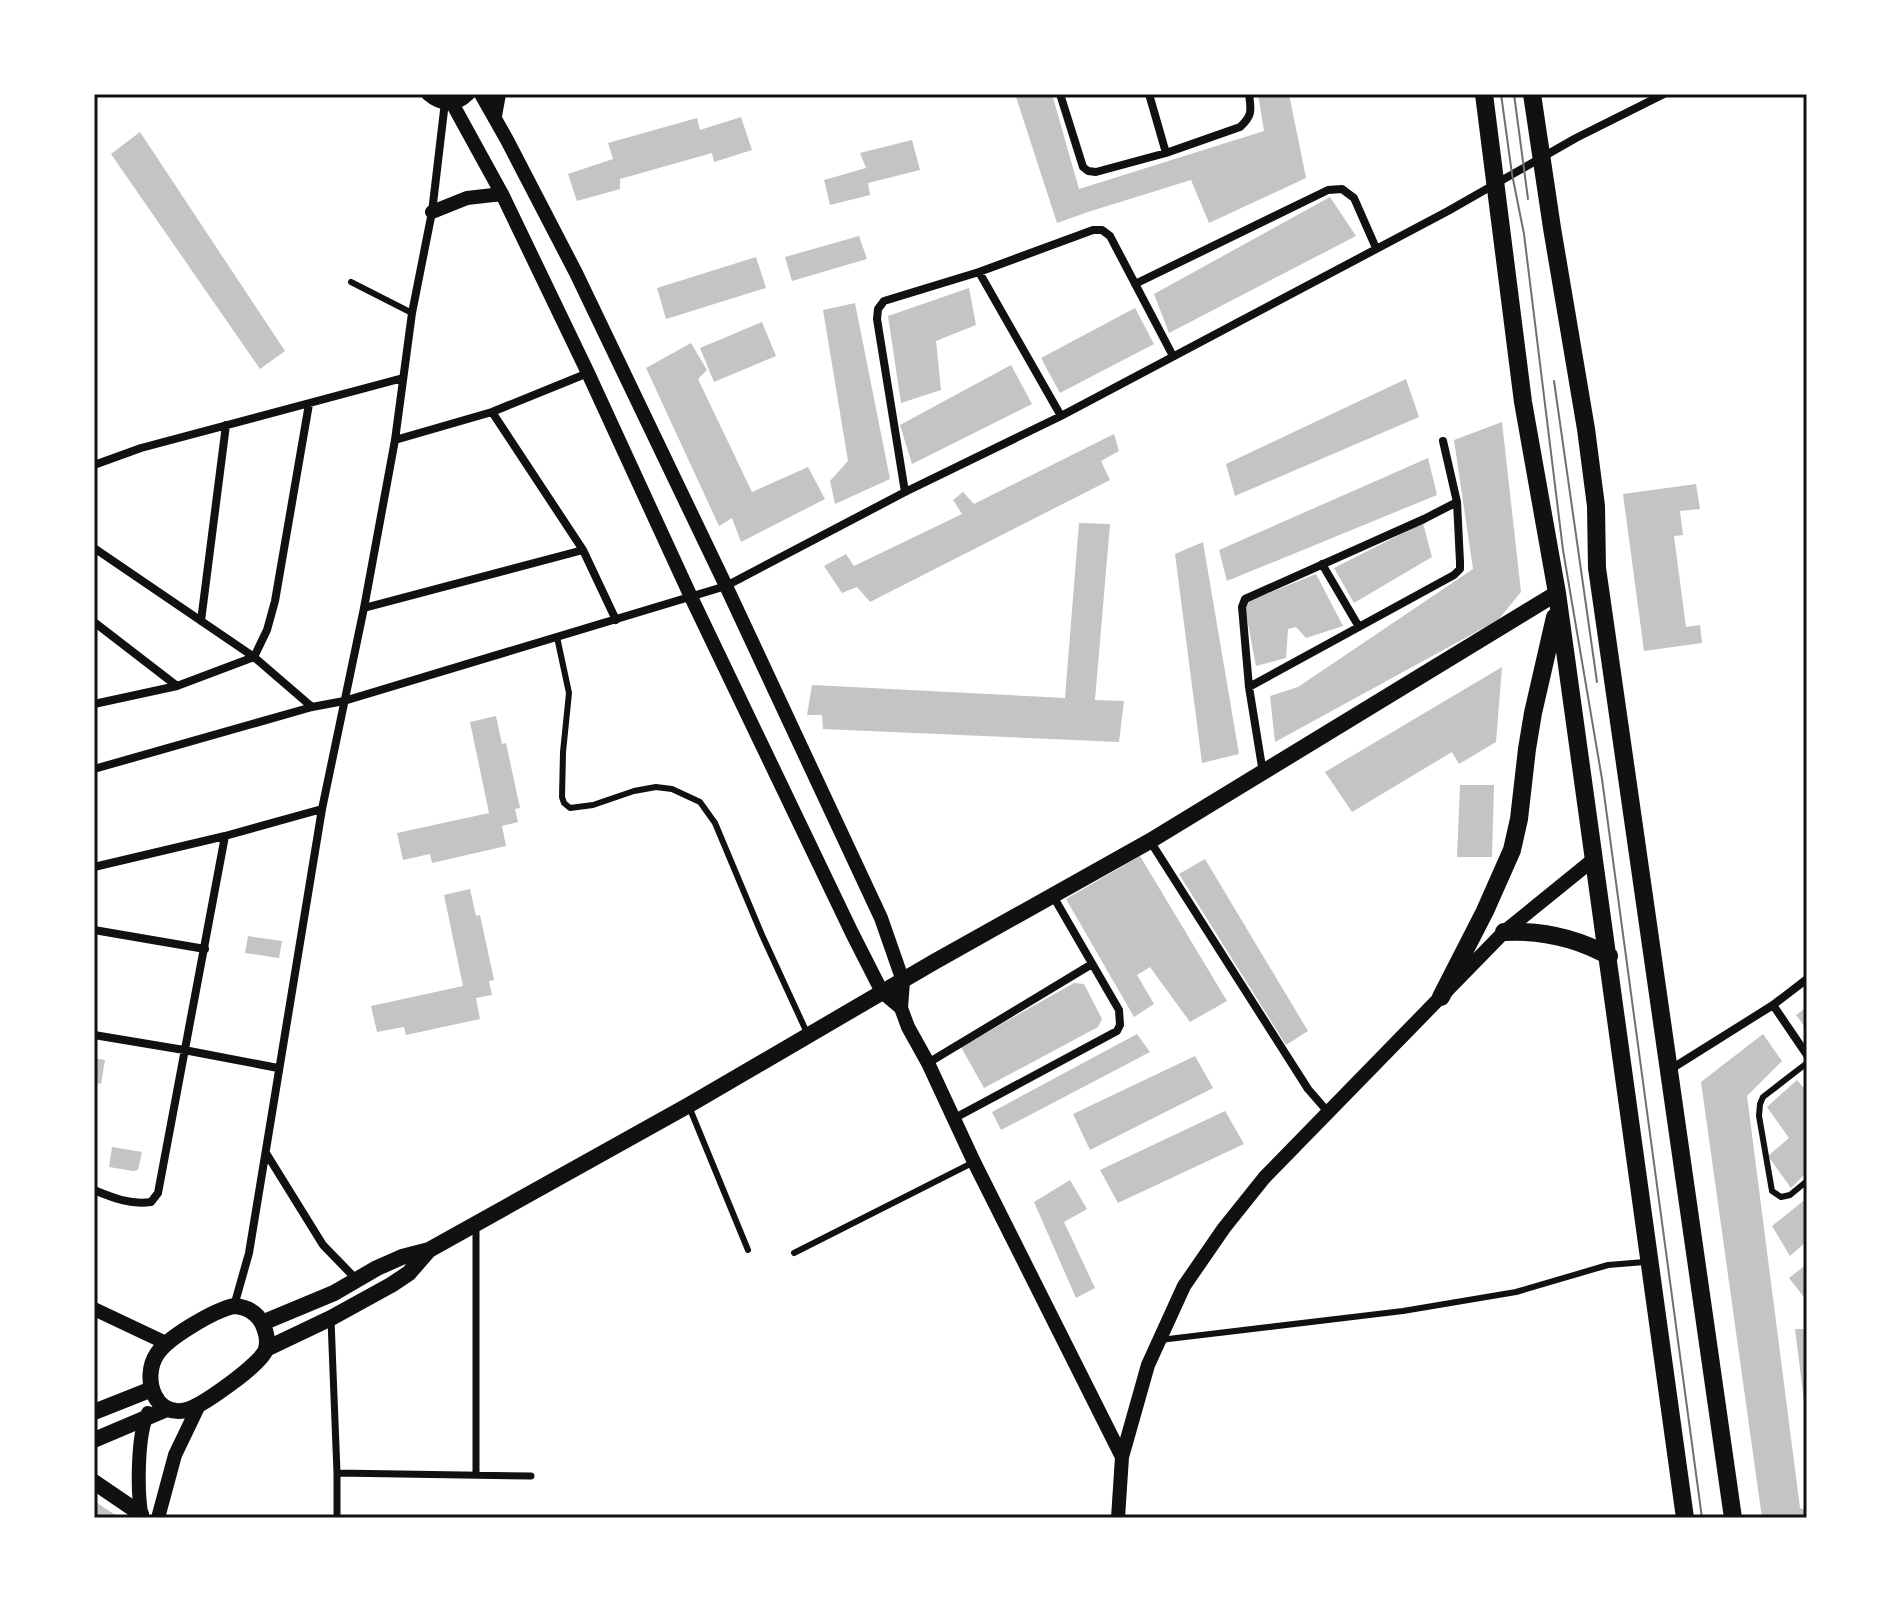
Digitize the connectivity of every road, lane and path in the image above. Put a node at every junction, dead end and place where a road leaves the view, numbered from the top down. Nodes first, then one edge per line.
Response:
1 (428, 94) edge
2 (468, 94) edge
3 (481, 94) edge
4 (499, 94) edge
5 (1060, 94) edge
6 (1149, 94) edge
7 (1249, 94) edge
8 (1484, 94) edge
9 (1532, 94) edge
10 (1664, 94) edge
11 (448, 102) junction
12 (495, 116) junction
13 (1166, 153) junction
14 (1542, 158) junction
15 (1496, 184) junction
16 (502, 194) junction
17 (432, 212) junction
18 (1376, 248) junction
19 (979, 272) junction
20 (351, 282) dead end
21 (1135, 284) junction
22 (412, 313) junction
23 (1173, 356) junction
24 (588, 373) junction
25 (403, 378) junction
26 (309, 404) junction
27 (492, 412) junction
28 (1061, 416) junction
29 (226, 425) junction
30 (395, 440) junction
31 (1443, 441) dead end
32 (94, 465) edge
33 (905, 492) junction
34 (1457, 502) junction
35 (94, 548) edge
36 (583, 550) junction
37 (1322, 564) junction
38 (726, 586) junction
39 (691, 597) junction
40 (1557, 600) junction
41 (364, 608) junction
42 (616, 620) junction
43 (201, 621) junction
44 (94, 622) edge
45 (1359, 627) junction
46 (557, 637) junction
47 (254, 657) junction
48 (177, 686) junction
49 (1249, 687) junction
50 (344, 701) junction
51 (94, 704) edge
52 (312, 707) junction
53 (94, 769) edge
54 (1263, 773) junction
55 (322, 809) junction
56 (225, 836) junction
57 (1150, 841) junction
58 (1594, 859) junction
59 (94, 867) edge
60 (1052, 896) junction
61 (94, 930) edge
62 (1504, 932) junction
63 (205, 949) junction
64 (1609, 956) junction
65 (1092, 964) junction
66 (1807, 979) edge
67 (903, 981) junction
68 (882, 992) junction
69 (1441, 997) junction
70 (1773, 1005) junction
71 (901, 1008) junction
72 (94, 1035) edge
73 (808, 1035) junction
74 (184, 1050) junction
75 (1807, 1055) edge
76 (928, 1063) junction
77 (1807, 1063) edge
78 (278, 1068) junction
79 (1668, 1071) junction
80 (689, 1105) junction
81 (1328, 1112) junction
82 (953, 1119) junction
83 (266, 1153) junction
84 (974, 1162) junction
85 (1807, 1181) edge
86 (94, 1190) edge
87 (476, 1224) junction
88 (429, 1250) junction
89 (748, 1250) dead end
90 (794, 1253) dead end
91 (1650, 1262) junction
92 (356, 1279) junction
93 (234, 1306) junction
94 (94, 1309) edge
95 (331, 1318) junction
96 (262, 1323) junction
97 (1160, 1340) junction
98 (166, 1343) junction
99 (266, 1349) junction
100 (158, 1399) junction
101 (199, 1405) junction
102 (94, 1412) edge
103 (144, 1419) junction
104 (94, 1440) edge
105 (1122, 1457) junction
106 (337, 1473) junction
107 (476, 1475) junction
108 (531, 1476) dead end
109 (94, 1482) edge
110 (142, 1516) edge
111 (158, 1518) edge
112 (337, 1518) edge
113 (1118, 1518) edge
114 (1685, 1518) edge
115 (1733, 1518) edge

1 - 11 street
2 - 11 street
3 - 12 street
4 - 12 street
5 - 13 street
6 - 13 street
7 - 13 street
8 - 15 main road
9 - 14 main road
10 - 14 street
11 - 16 street
11 - 17 street
12 - 38 street
14 - 15 street
14 - 79 main road
15 - 18 street
15 - 40 main road
16 - 17 street
16 - 24 street
17 - 22 street
18 - 21 street
18 - 23 street
19 - 21 street
19 - 28 street
19 - 33 street
20 - 22 lane
21 - 23 street
22 - 25 street
23 - 28 street
24 - 27 street
24 - 39 street
25 - 26 street
25 - 30 street
26 - 29 street
26 - 47 street
27 - 30 street
27 - 36 street
28 - 33 street
29 - 32 street
29 - 43 street
30 - 41 street
31 - 34 street
33 - 38 street
34 - 37 street
34 - 45 street
35 - 43 street
36 - 41 street
36 - 42 street
37 - 45 street
37 - 49 street
38 - 39 street
38 - 67 street
39 - 42 street
39 - 68 street
40 - 54 main road
40 - 58 main road
40 - 69 main road
41 - 50 street
42 - 46 street
43 - 47 street
44 - 48 street
45 - 49 street
46 - 50 street
46 - 73 lane
47 - 48 street
47 - 52 street
48 - 51 street
49 - 54 street
50 - 52 street
50 - 55 street
52 - 53 street
54 - 57 main road
55 - 56 street
55 - 78 street
56 - 59 street
56 - 63 street
57 - 60 main road
57 - 81 street
58 - 62 street
58 - 64 main road
60 - 65 street
60 - 67 main road
61 - 63 street
62 - 64 main road
62 - 69 street
63 - 74 street
64 - 91 main road
65 - 76 street
65 - 82 street
66 - 70 street
67 - 68 main road
67 - 71 street
68 - 71 street
68 - 73 main road
69 - 81 street
70 - 75 street
70 - 79 street
71 - 76 street
72 - 74 street
73 - 80 main road
74 - 78 street
74 - 86 street
76 - 82 street
77 - 85 lane
78 - 83 street
79 - 115 main road
80 - 87 main road
80 - 89 lane
81 - 97 street
82 - 84 street
83 - 92 street
83 - 93 street
84 - 90 lane
84 - 105 street
87 - 88 main road
87 - 107 street
88 - 92 main road
88 - 95 main road
91 - 97 lane
91 - 114 main road
92 - 96 main road
93 - 96 main road
93 - 98 main road
94 - 98 street
95 - 99 main road
95 - 106 street
96 - 99 main road
97 - 105 street
98 - 100 main road
99 - 101 main road
100 - 101 main road
100 - 102 main road
100 - 103 main road
101 - 111 street
103 - 104 main road
103 - 110 street
105 - 113 street
106 - 107 street
106 - 112 street
107 - 108 street
109 - 110 main road

